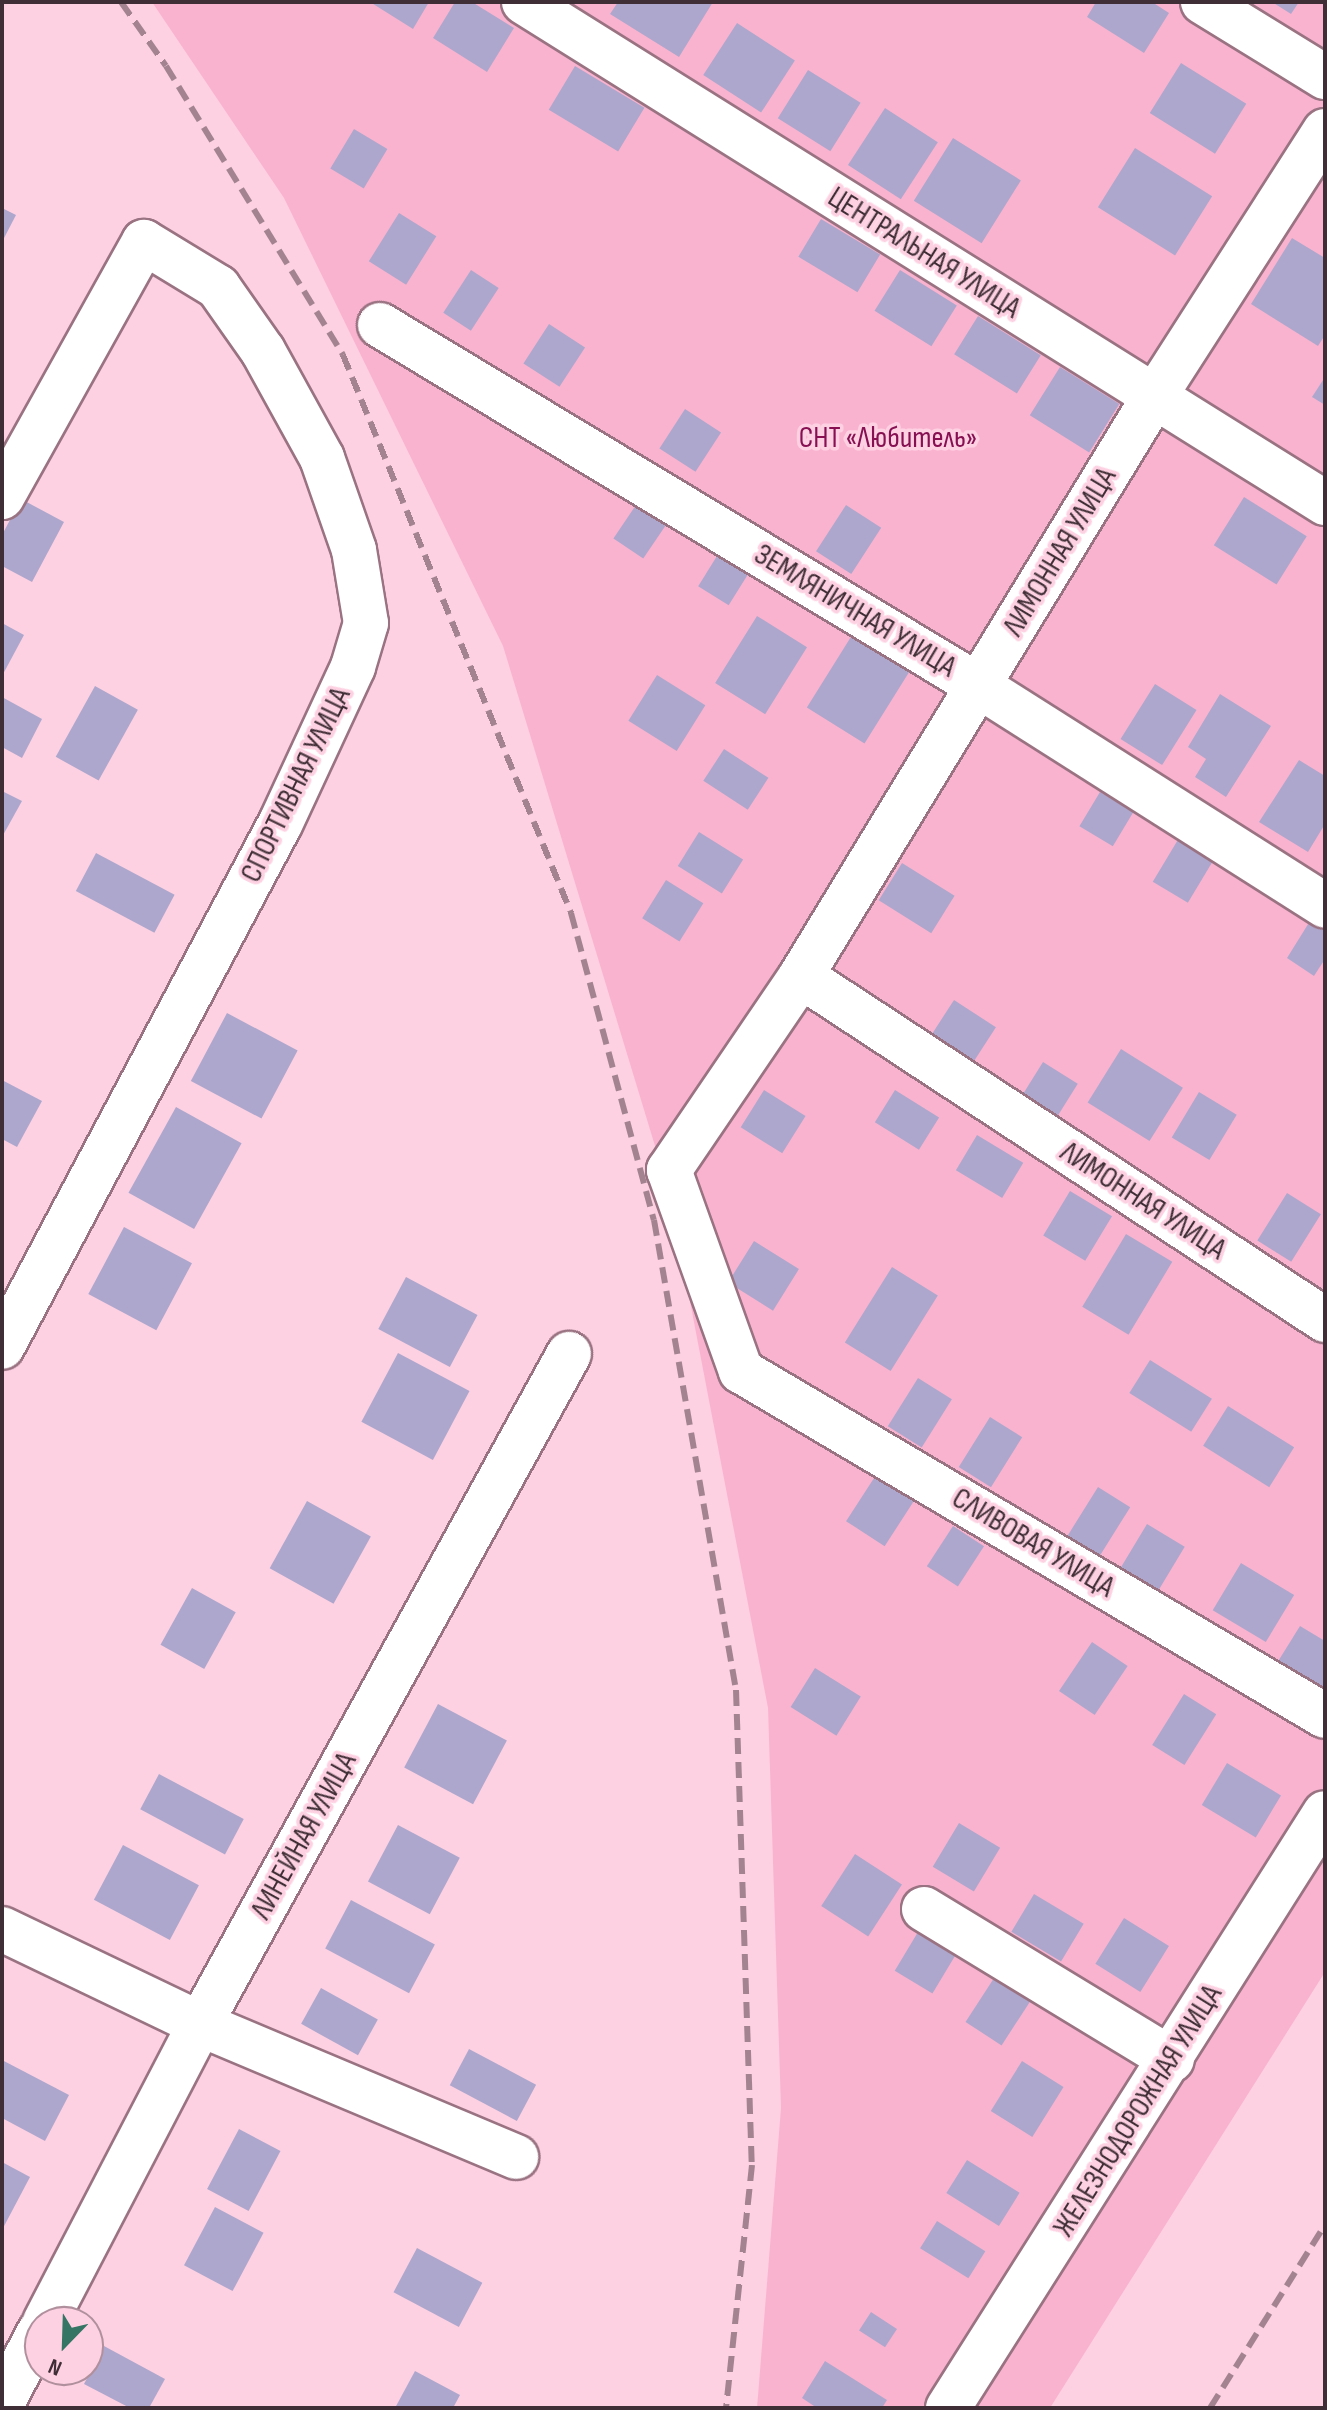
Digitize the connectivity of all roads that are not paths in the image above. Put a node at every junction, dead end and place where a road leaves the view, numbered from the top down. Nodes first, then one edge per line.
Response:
1 (1203, 2) edge
2 (545, 8) edge
3 (1325, 77) edge
4 (1325, 131) edge
5 (380, 325) dead end
6 (1154, 397) junction
7 (2, 497) edge
8 (1325, 503) edge
9 (979, 686) junction
10 (1325, 906) edge
11 (801, 976) junction
12 (1325, 1320) edge
13 (2, 1347) edge
14 (569, 1354) dead end
15 (741, 1371) joint
16 (1325, 1716) edge
17 (1325, 1813) edge
18 (924, 1909) dead end
19 (2, 1929) edge
20 (200, 2024) junction
21 (1172, 2060) junction
22 (516, 2157) dead end
23 (53, 2306) edge
24 (24, 2361) edge
25 (2, 2403) edge
26 (948, 2408) edge

1 - 3 street
2 - 6 street, ЦЕНТРАЛЬНАЯ УЛИЦА
4 - 6 street, ЛИМОННАЯ УЛИЦА
5 - 9 street, ЗЕМЛЯНИЧНАЯ УЛИЦА
6 - 8 street, ЦЕНТРАЛЬНАЯ УЛИЦА
6 - 9 street, ЛИМОННАЯ УЛИЦА
7 - 13 street, СПОРТИВНАЯ УЛИЦА
9 - 10 street, ЗЕМЛЯНИЧНАЯ УЛИЦА
9 - 11 street, ЛИМОННАЯ УЛИЦА
11 - 12 street, ЛИМОННАЯ УЛИЦА
11 - 15 street, ЛИМОННАЯ УЛИЦА
14 - 20 street, ЛИНЕЙНАЯ УЛИЦА
15 - 16 street, СЛИВОВАЯ УЛИЦА
17 - 21 street, ЖЕЛЕЗНОДОРОЖНАЯ УЛИЦА
18 - 21 street
19 - 20 street
20 - 22 street
20 - 23 street, ЛИНЕЙНАЯ УЛИЦА
21 - 26 street, ЖЕЛЕЗНОДОРОЖНАЯ УЛИЦА
24 - 25 street

